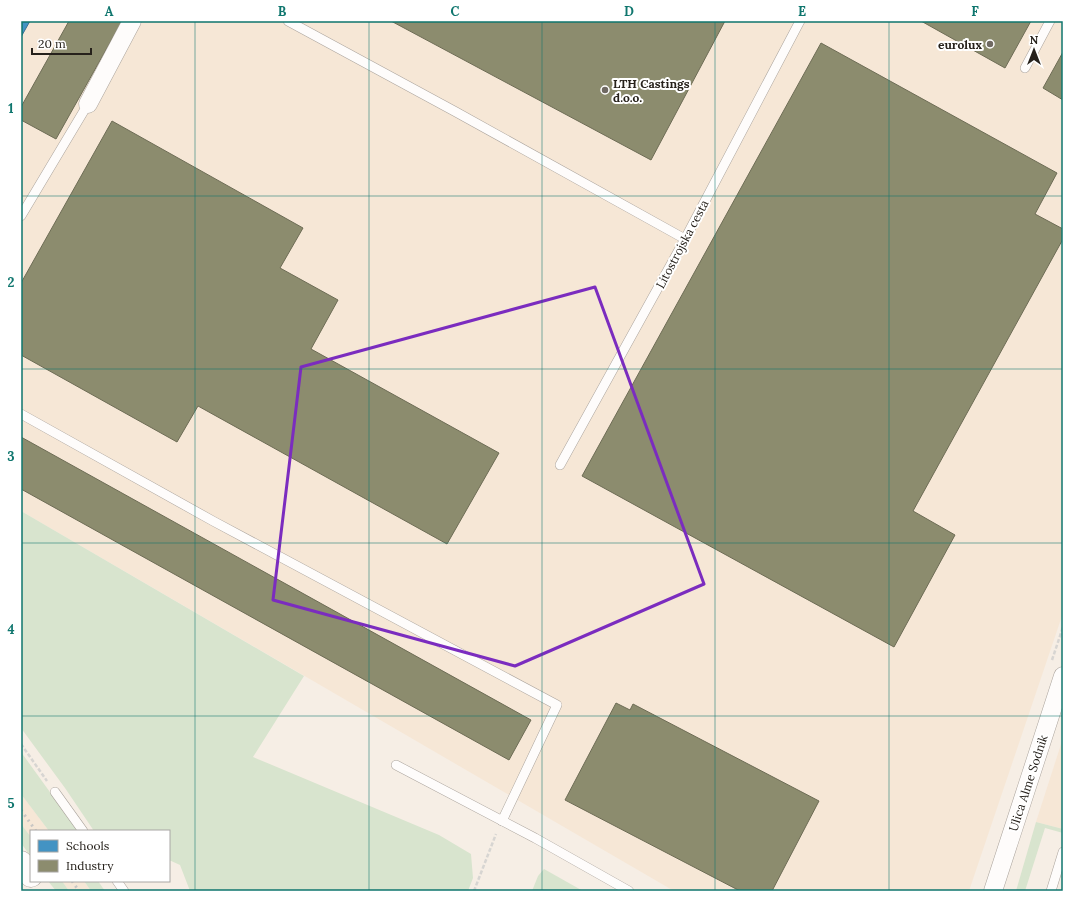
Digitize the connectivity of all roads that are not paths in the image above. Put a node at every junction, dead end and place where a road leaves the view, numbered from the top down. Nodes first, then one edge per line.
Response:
1 (132, 21) edge
2 (288, 21) edge
3 (800, 21) edge
4 (1050, 21) edge
5 (1025, 68) dead end
6 (88, 104) joint
7 (21, 216) edge
8 (685, 239) junction
9 (21, 414) edge
10 (560, 465) dead end
11 (1063, 676) edge
12 (396, 765) dead end
13 (55, 792) road end
14 (502, 821) junction
15 (81, 830) edge
16 (1063, 852) edge
17 (21, 862) edge
18 (30, 875) edge
19 (36, 882) edge
20 (118, 882) edge
21 (42, 891) edge
22 (124, 891) edge
23 (630, 891) edge
24 (992, 891) edge
25 (1051, 891) edge

1 - 6 street
2 - 8 lane
3 - 8 lane, Litostrojska cesta
4 - 5 lane
6 - 7 lane
8 - 10 lane, Litostrojska cesta
9 - 14 lane
11 - 24 street, Ulica Alme Sodnik
12 - 14 lane
13 - 15 lane
14 - 23 lane
16 - 25 lane
17 - 18 street
19 - 21 street
20 - 22 lane

